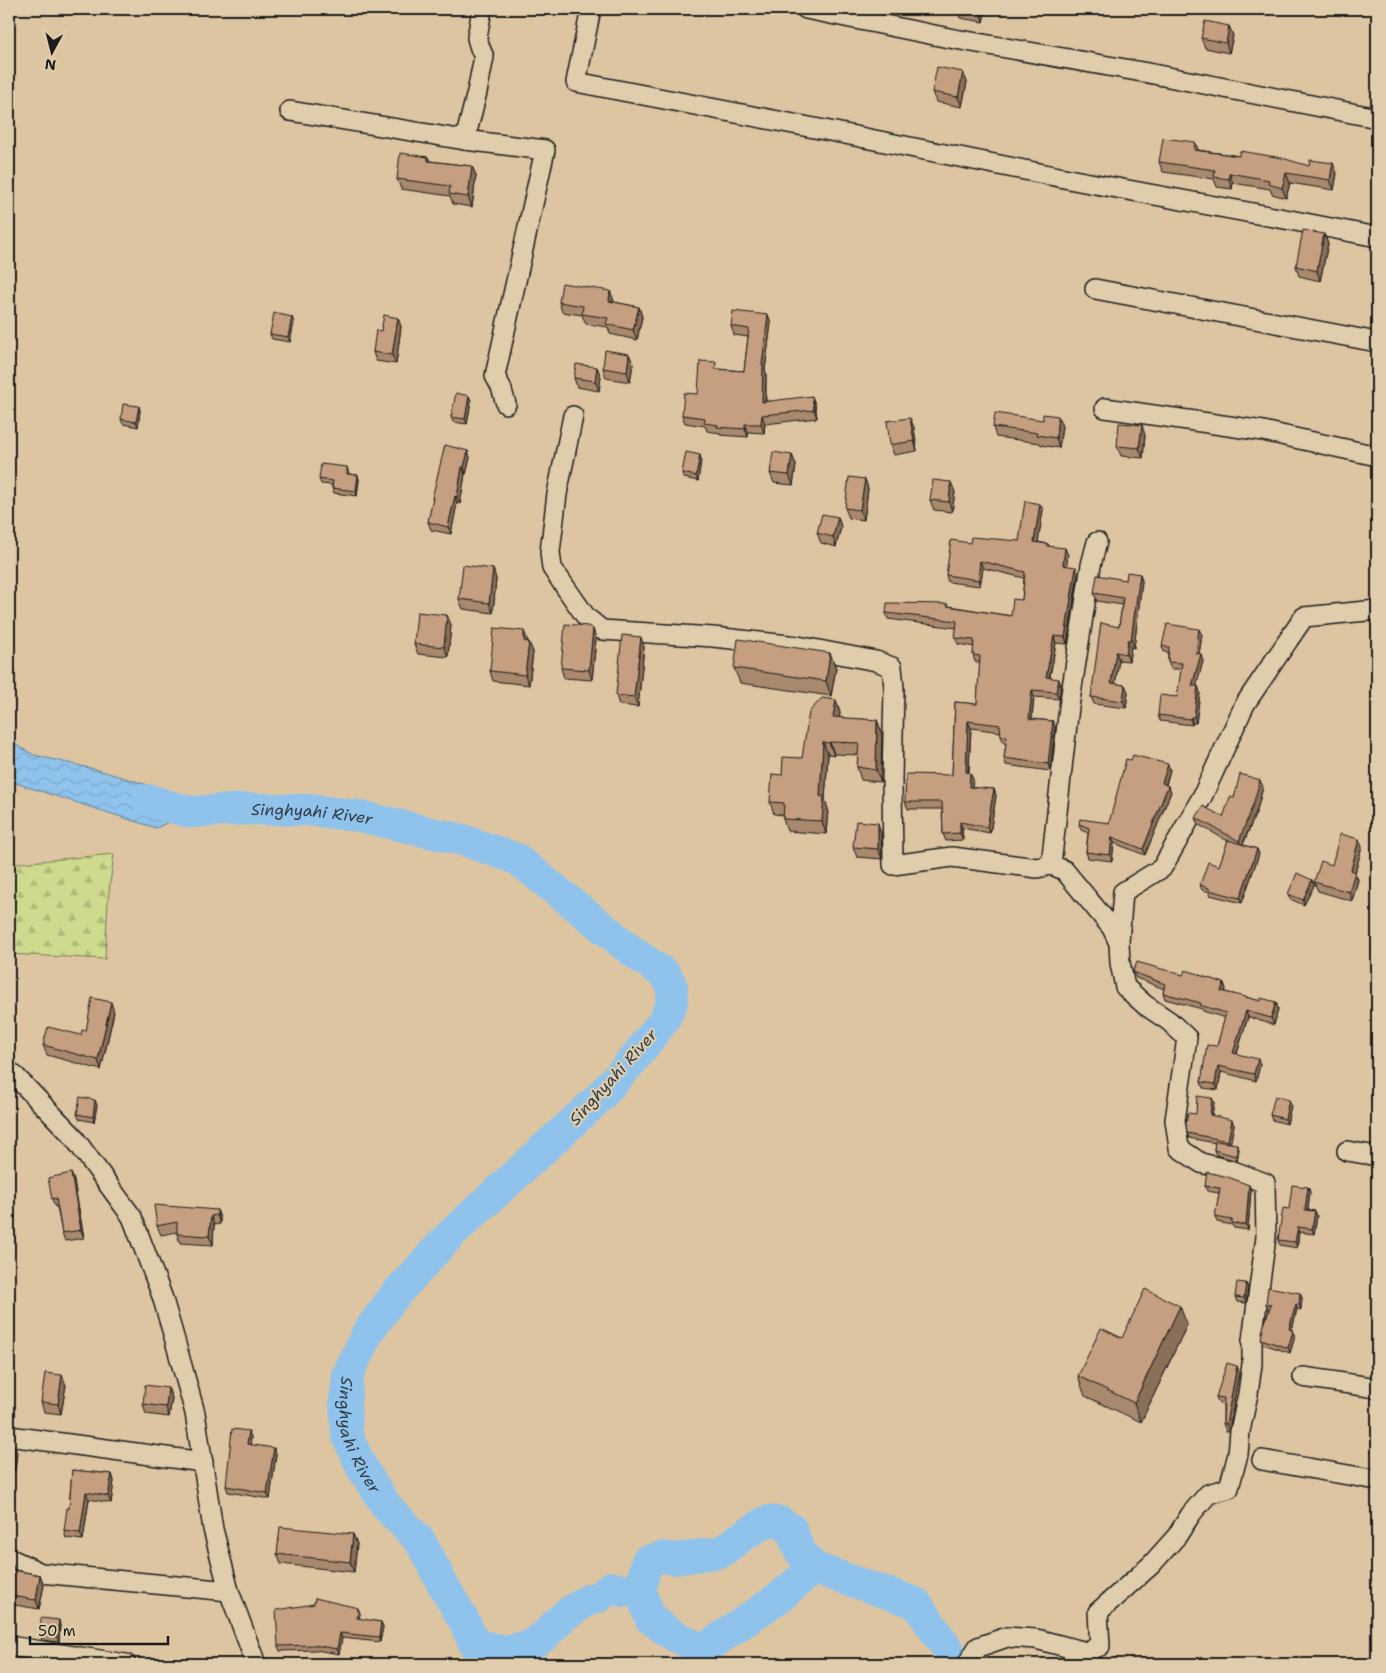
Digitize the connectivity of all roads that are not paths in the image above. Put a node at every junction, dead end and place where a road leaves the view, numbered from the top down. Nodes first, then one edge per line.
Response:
1 (482, 9) edge
2 (591, 9) edge
3 (806, 9) edge
4 (290, 110) dead end
5 (1377, 118) edge
6 (465, 140) junction
7 (1377, 237) edge
8 (1095, 289) dead end
9 (1377, 342) edge
10 (506, 404) dead end
11 (1105, 408) dead end
12 (573, 416) dead end
13 (1377, 456) edge
14 (1097, 542) dead end
15 (1377, 610) edge
16 (1052, 865) junction
17 (1119, 944) junction
18 (9, 1071) edge
19 (1347, 1151) dead end
20 (1377, 1156) edge
21 (1303, 1377) dead end
22 (1377, 1388) edge
23 (9, 1436) edge
24 (1262, 1460) dead end
25 (203, 1462) junction
26 (1377, 1480) edge
27 (9, 1558) edge
28 (229, 1592) junction
29 (9, 1646) edge
30 (969, 1661) dead end
31 (126, 1664) edge
32 (256, 1664) edge

1 - 6 street
2 - 7 street
3 - 5 street
4 - 6 street
6 - 10 street
8 - 9 street
11 - 13 street
12 - 16 street
14 - 16 street
15 - 17 street
16 - 17 street
17 - 30 street
18 - 25 street
19 - 20 street
21 - 22 street
23 - 25 street
24 - 26 street
25 - 28 street
27 - 28 street
28 - 32 street
29 - 31 street

